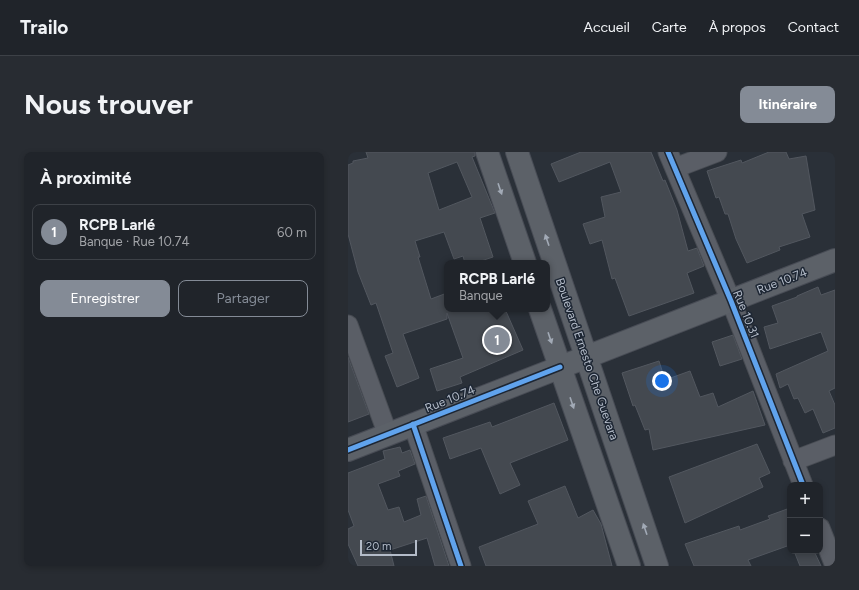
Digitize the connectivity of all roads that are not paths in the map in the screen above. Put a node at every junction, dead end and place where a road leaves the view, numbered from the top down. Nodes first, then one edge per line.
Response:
1 (487, 152) edge
2 (516, 152) edge
3 (717, 152) edge
4 (672, 160) edge
5 (524, 260) edge
6 (835, 260) edge
7 (731, 301) junction
8 (541, 312) edge
9 (348, 324) edge
10 (586, 357) junction
11 (560, 367) junction
12 (413, 424) junction
13 (388, 434) junction
14 (835, 445) edge
15 (348, 450) edge
16 (793, 461) junction
17 (802, 482) edge
18 (823, 536) edge
19 (461, 566) edge
20 (629, 566) edge
21 (658, 566) edge
22 (835, 566) edge

1 -> 5 main road
10 -> 2 main road, Boulevard Ernesto Che Guevara
3 - 4 street
4 - 7 street, Rue 10.31
6 - 7 main road, Rue 10.74
7 - 10 main road, Rue 10.74
7 - 16 street, Rue 10.31
8 -> 11 main road
9 - 13 street
10 - 11 main road, Rue 10.74
21 -> 10 main road, Boulevard Ernesto Che Guevara
11 - 12 main road, Rue 10.74
11 -> 20 main road
12 - 13 main road, Rue 10.74
12 - 19 street
13 - 15 main road, Rue 10.74
14 - 16 street
16 - 17 street, Rue 10.31
18 - 22 street

